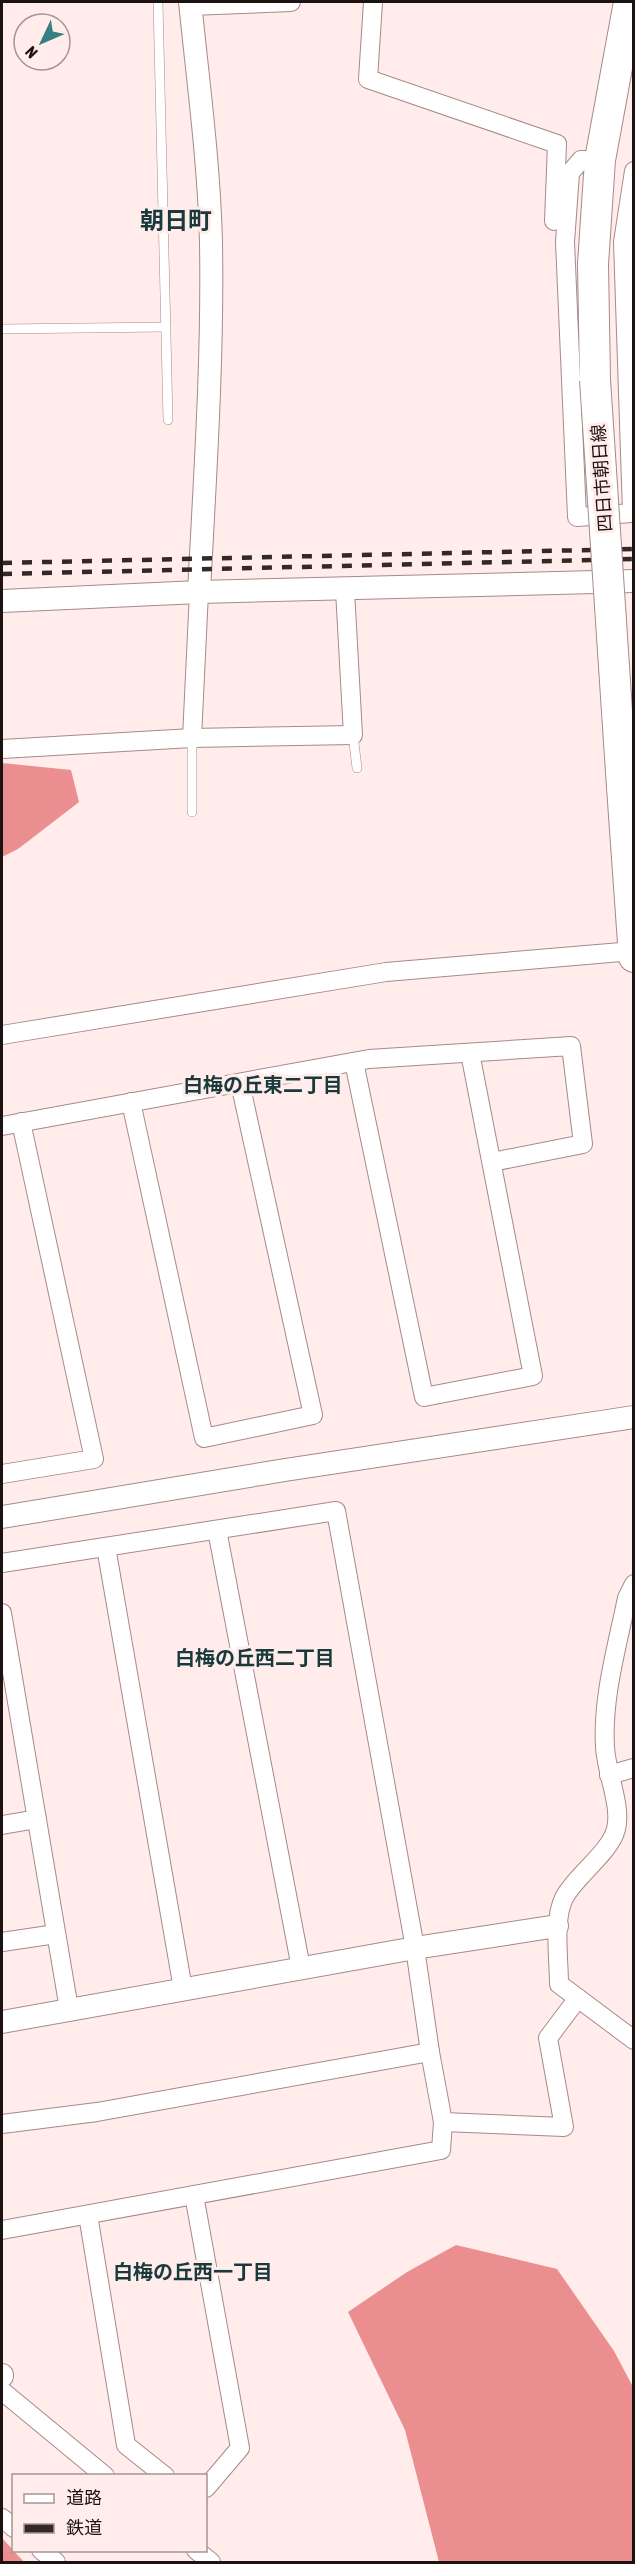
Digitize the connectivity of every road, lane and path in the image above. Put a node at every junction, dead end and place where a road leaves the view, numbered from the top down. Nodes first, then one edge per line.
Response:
1 (159, 2) edge
2 (291, 2) edge
3 (373, 2) edge
4 (629, 2) edge
5 (190, 4) edge
6 (626, 67) edge
7 (600, 160) junction
8 (633, 171) edge
9 (565, 242) junction
10 (166, 327) junction
11 (2, 329) edge
12 (168, 420) dead end
13 (633, 581) edge
14 (345, 590) junction
15 (199, 592) junction
16 (2, 601) edge
17 (353, 735) junction
18 (192, 738) junction
19 (2, 749) edge
20 (357, 768) dead end
21 (192, 812) dead end
22 (633, 951) edge
23 (633, 957) edge
24 (2, 1035) edge
25 (470, 1053) junction
26 (354, 1062) junction
27 (240, 1083) junction
28 (131, 1102) junction
29 (21, 1122) junction
30 (2, 1126) edge
31 (492, 1162) junction
32 (633, 1417) edge
33 (2, 1474) edge
34 (2, 1517) edge
35 (217, 1530) junction
36 (106, 1547) junction
37 (2, 1563) edge
38 (633, 1584) edge
39 (2, 1613) edge
40 (2, 1702) edge
41 (19, 1716) junction
42 (633, 1768) edge
43 (609, 1775) junction
44 (37, 1819) junction
45 (2, 1825) edge
46 (557, 1926) junction
47 (56, 1934) junction
48 (2, 1942) edge
49 (415, 1948) junction
50 (301, 1968) junction
51 (183, 1989) junction
52 (578, 1998) junction
53 (69, 2009) junction
54 (2, 2022) edge
55 (633, 2040) edge
56 (430, 2052) junction
57 (443, 2122) junction
58 (2, 2124) edge
59 (194, 2195) junction
60 (88, 2215) junction
61 (2, 2230) edge
62 (2, 2391) edge
63 (104, 2474) edge
64 (164, 2474) edge
65 (207, 2487) edge
66 (44, 2552) edge
67 (198, 2552) edge
68 (56, 2562) edge
69 (211, 2562) edge

1 - 10 lane
2 - 5 street
3 - 9 street
4 - 6 main road, 四日市朝日線
5 - 15 street
6 - 7 main road, 四日市朝日線
7 - 9 street
7 - 22 main road, 四日市朝日線, bridge
8 - 9 street
10 - 11 lane
10 - 12 lane
13 - 14 street
14 - 15 street
14 - 17 street
15 - 16 street
15 - 18 street
17 - 18 street
17 - 20 lane
18 - 19 street
18 - 21 lane
22 - 23 main road, 四日市朝日線
22 - 24 street
25 - 26 street
25 - 31 street
25 - 31 street
26 - 27 street
26 - 31 street
27 - 28 street
27 - 28 street
28 - 29 street
29 - 30 street
29 - 33 street
32 - 34 street
35 - 36 street
35 - 49 street
35 - 50 street
36 - 37 street
36 - 51 street
38 - 43 street
39 - 41 street
40 - 41 street
41 - 44 street
42 - 43 street
43 - 46 street
44 - 45 street
44 - 47 street
46 - 49 street
46 - 52 street
47 - 48 street
47 - 53 street
49 - 50 street
49 - 56 street
50 - 51 street
51 - 53 street
52 - 55 street
52 - 57 street
53 - 54 street
56 - 57 street
56 - 58 street
57 - 59 street
59 - 60 street
59 - 65 street
60 - 61 street
60 - 64 street
62 - 63 street
66 - 68 street
67 - 69 street

